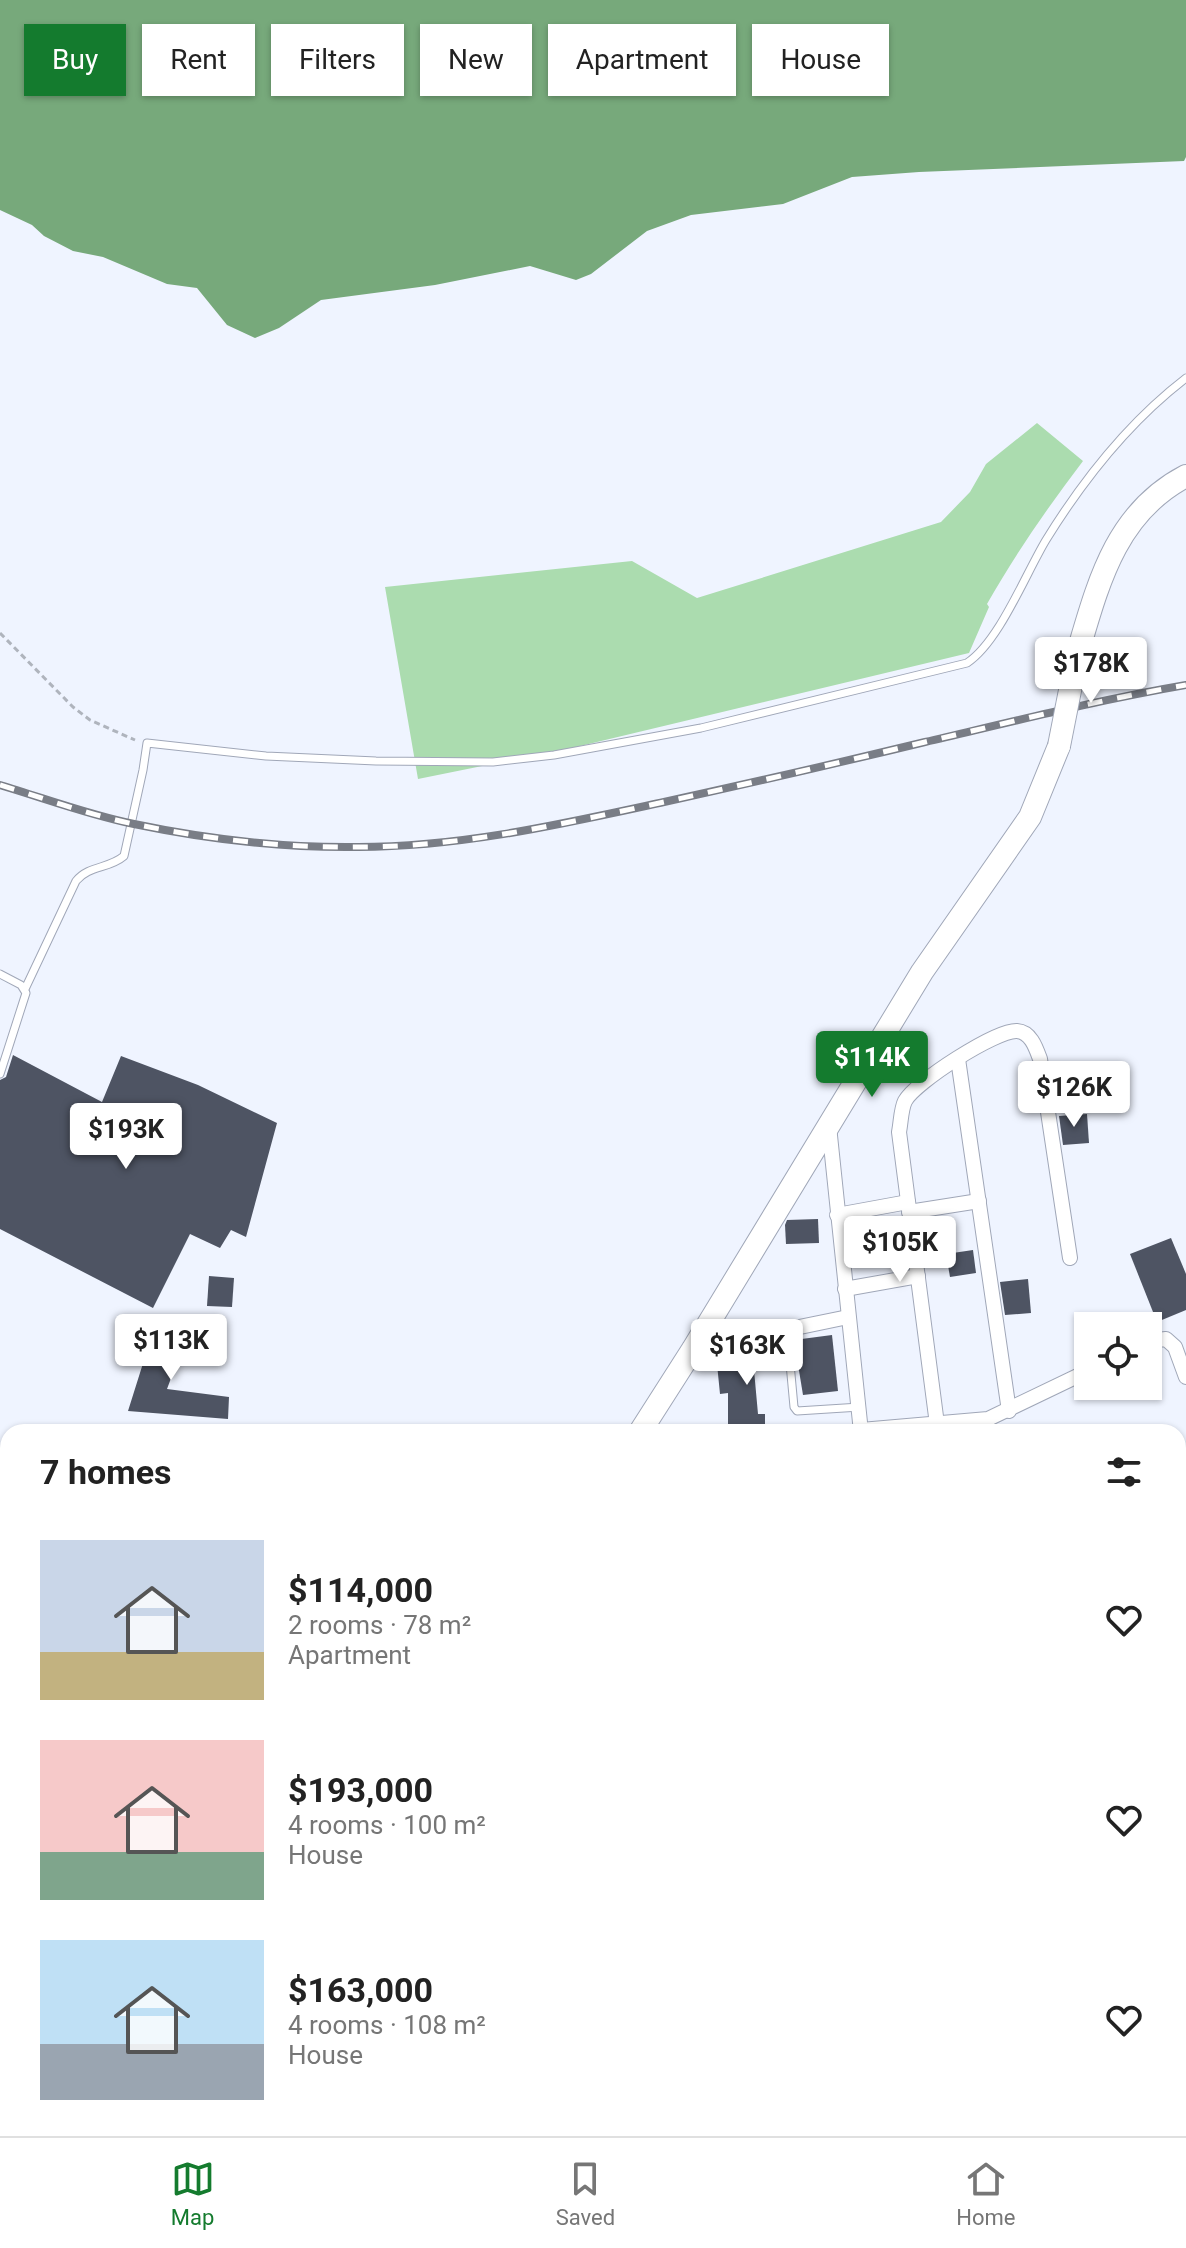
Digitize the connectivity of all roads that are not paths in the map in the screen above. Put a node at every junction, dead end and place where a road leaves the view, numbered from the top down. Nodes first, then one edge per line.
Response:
1 (1186, 378) edge
2 (1186, 476) edge
3 (0, 974) edge
4 (25, 989) junction
5 (958, 1059) junction
6 (0, 1074) edge
7 (829, 1126) junction
8 (979, 1201) junction
9 (909, 1207) junction
10 (837, 1215) junction
11 (1070, 1258) dead end
12 (918, 1276) junction
13 (845, 1289) junction
14 (848, 1317) junction
15 (787, 1331) junction
16 (1162, 1339) edge
17 (693, 1349) junction
18 (1186, 1377) edge
19 (1074, 1378) edge
20 (860, 1407) junction
21 (1009, 1411) junction
22 (645, 1424) edge
23 (861, 1424) edge
24 (936, 1424) edge
25 (960, 1424) edge

1 - 4 lane
2 - 7 main road, bridge
3 - 4 lane
4 - 6 lane
5 - 8 street
5 - 9 street
5 - 11 street
7 - 10 street
7 - 17 main road
8 - 9 street
8 - 21 street
9 - 10 street
9 - 12 street
10 - 13 street
12 - 13 street
12 - 24 street
13 - 14 street
14 - 15 street
14 - 20 street
15 - 17 street
15 - 20 lane
16 - 18 street
17 - 22 main road
19 - 21 street
20 - 23 street
21 - 25 street

